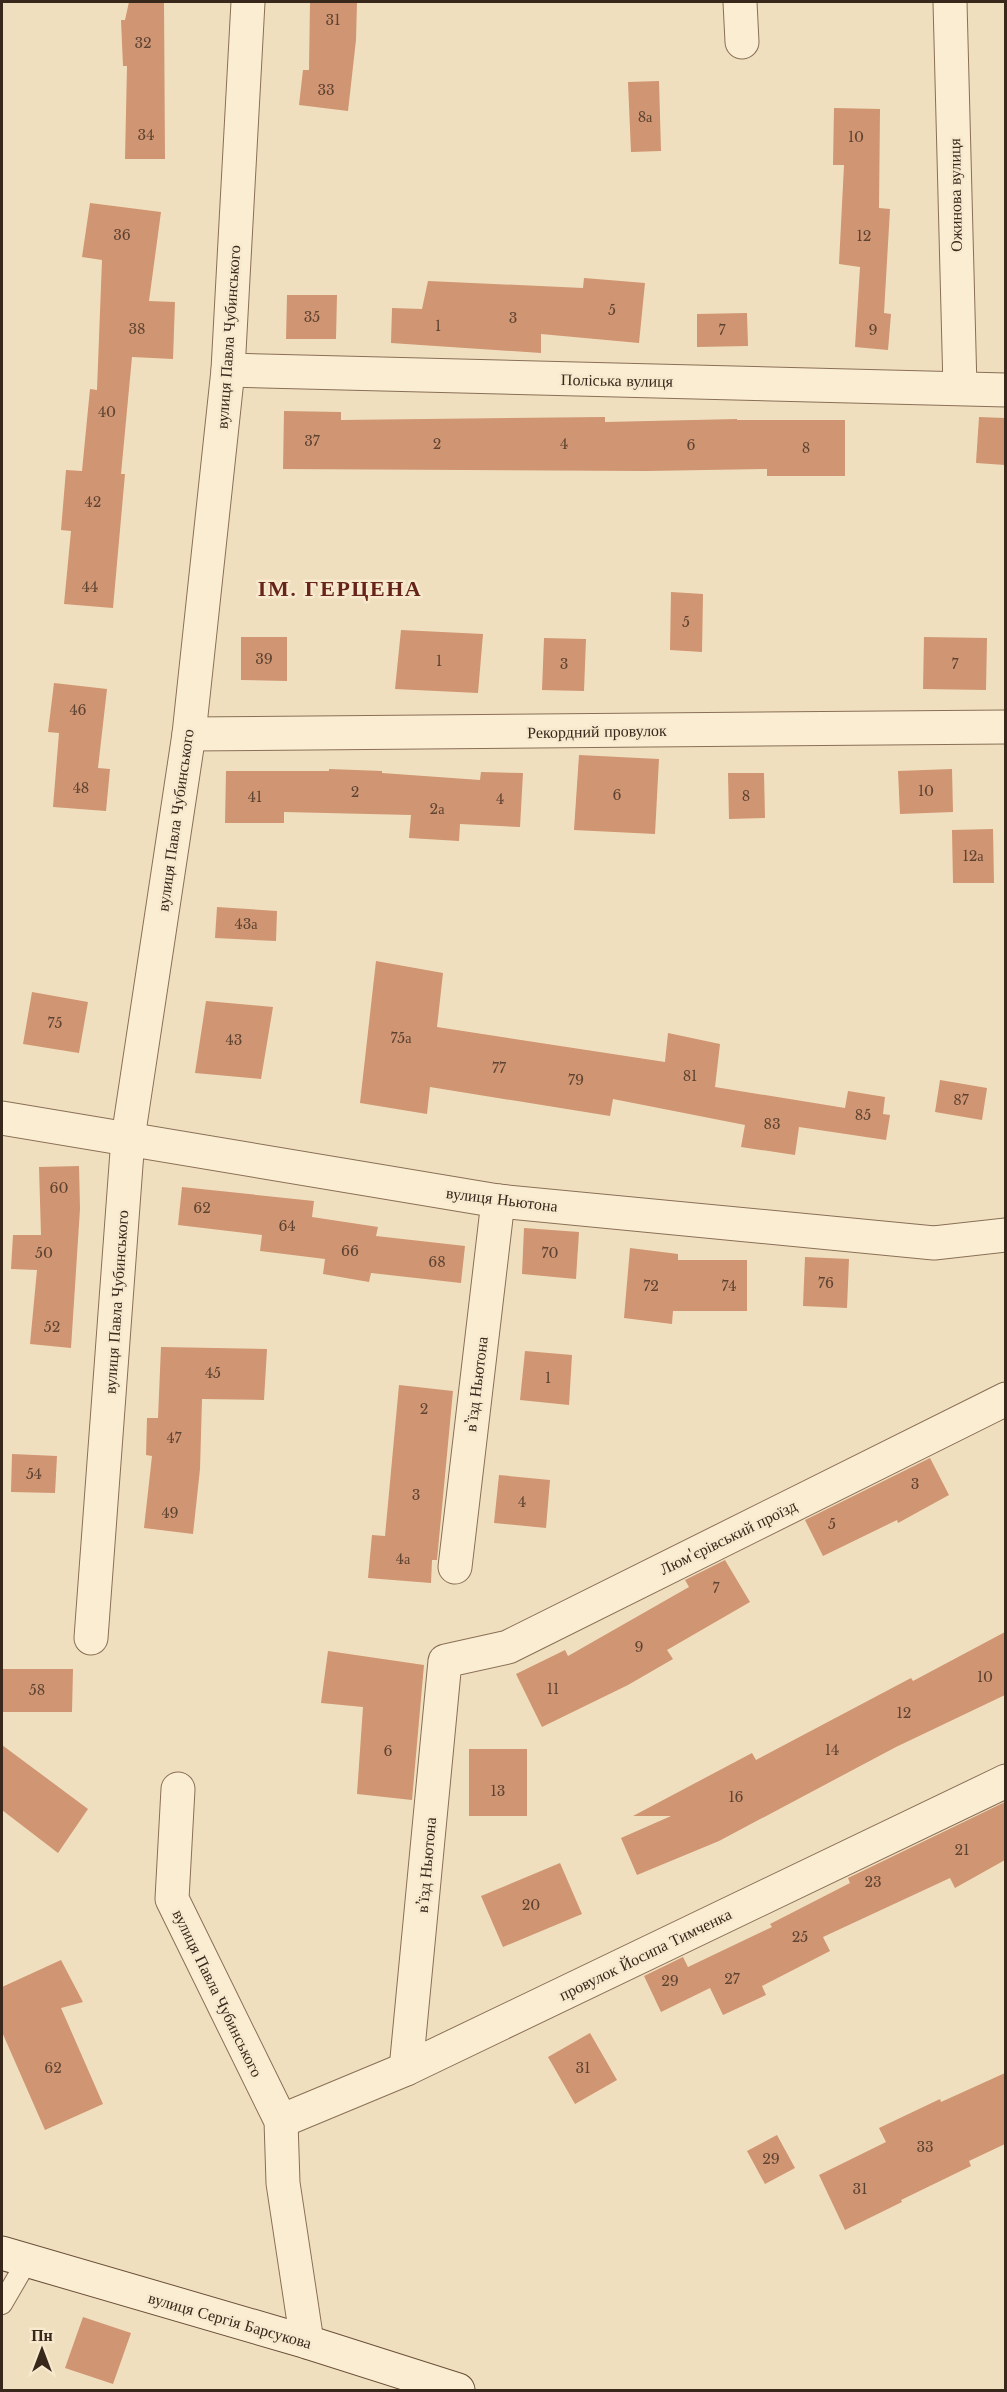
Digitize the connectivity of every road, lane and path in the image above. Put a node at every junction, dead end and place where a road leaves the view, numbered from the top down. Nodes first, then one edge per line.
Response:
1 (248, 2) edge
2 (740, 2) edge
3 (950, 2) edge
4 (741, 42) dead end
5 (228, 370) junction
6 (960, 388) junction
7 (1005, 390) edge
8 (1005, 727) edge
9 (189, 734) junction
10 (2, 1118) edge
11 (128, 1138) junction
12 (498, 1201) junction
13 (1005, 1235) edge
14 (1005, 1399) edge
15 (455, 1568) dead end
16 (92, 1638) dead end
17 (445, 1661) joint
18 (1005, 1781) edge
19 (178, 1789) dead end
20 (406, 2069) junction
21 (281, 2121) junction
22 (14, 2257) edge
23 (2, 2304) edge
24 (307, 2342) junction
25 (458, 2391) edge

1 - 5 street, вулиця Павла Чубинського
2 - 4 street
3 - 6 street, Ожинова вулиця
5 - 6 street, Поліська вулиця
5 - 9 street, вулиця Павла Чубинського
6 - 7 street, Поліська вулиця
8 - 9 street, Рекордний провулок
9 - 11 street, вулиця Павла Чубинського
10 - 11 street, вулиця Ньютона
11 - 12 street, вулиця Ньютона
11 - 16 street, вулиця Павла Чубинського
12 - 13 street, вулиця Ньютона
12 - 15 street, в’їзд Ньютона
14 - 17 street, Люм'єрівський проїзд
17 - 20 street, в’їзд Ньютона
18 - 20 street, провулок Йосипа Тимченка
19 - 21 street, вулиця Павла Чубинського
20 - 21 street, провулок Йосипа Тимченка
21 - 24 street
22 - 23 lane
22 - 24 street, вулиця Сергія Барсукова
24 - 25 street, вулиця Сергія Барсукова

